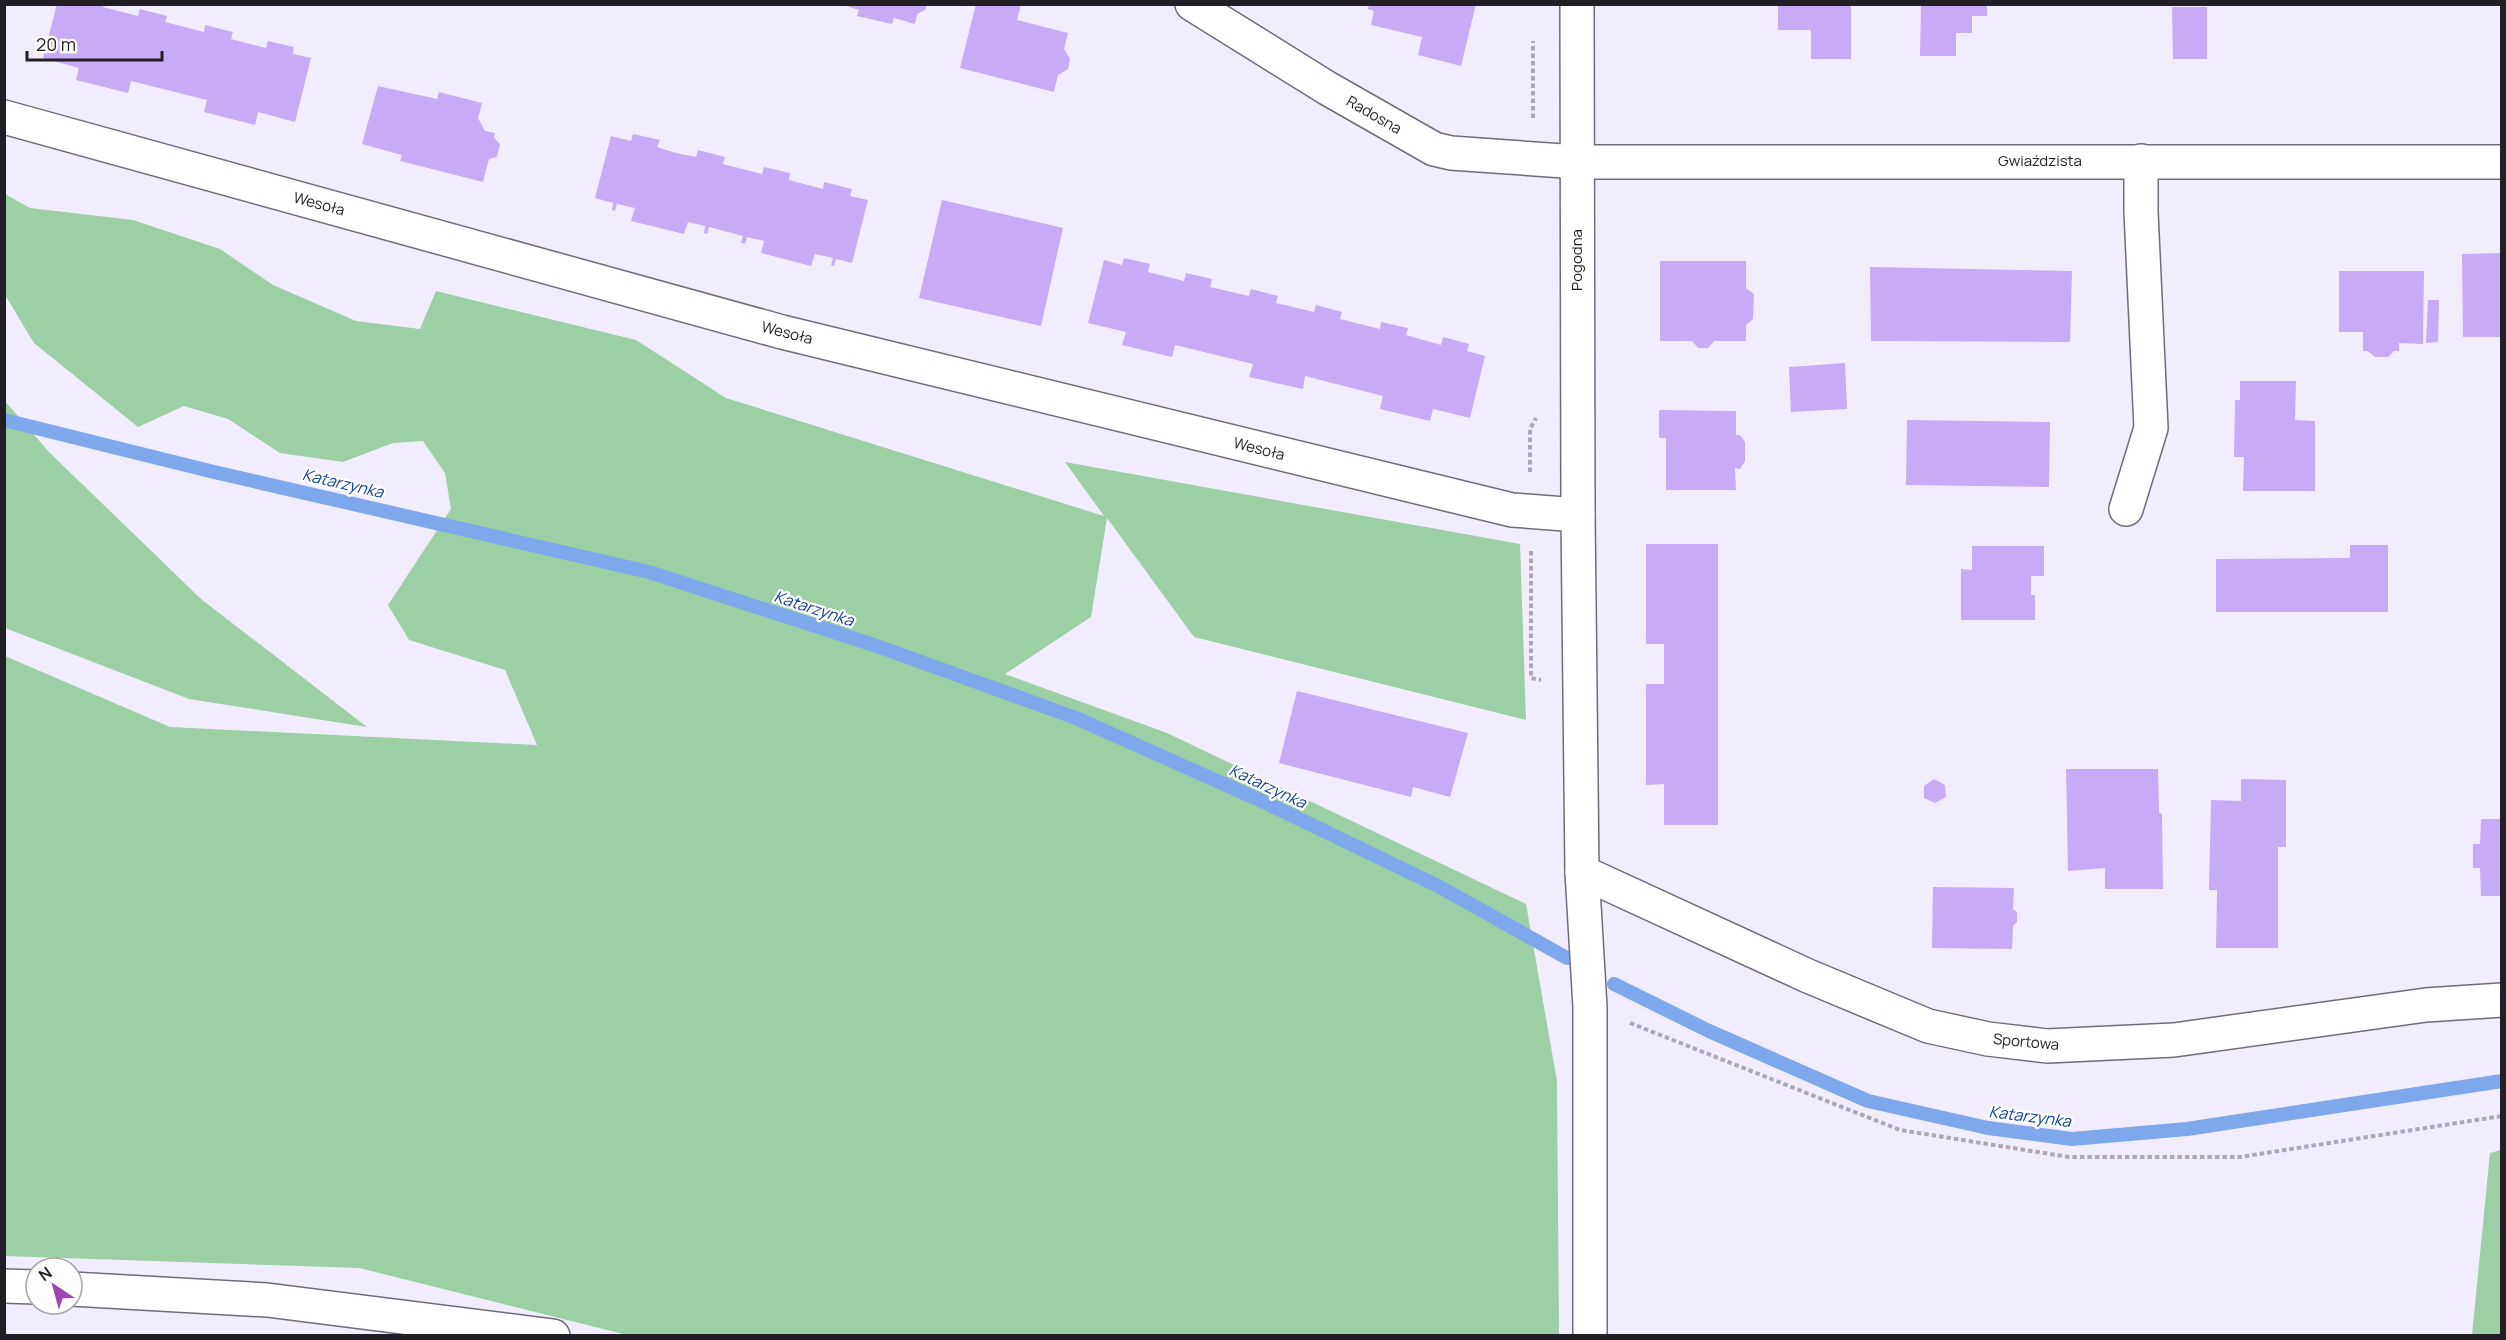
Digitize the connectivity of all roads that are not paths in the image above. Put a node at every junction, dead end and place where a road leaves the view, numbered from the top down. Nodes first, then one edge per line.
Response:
1 (1192, 4) edge
2 (1577, 4) edge
3 (4, 117) edge
4 (2141, 161) junction
5 (1578, 162) junction
6 (2502, 162) edge
7 (2126, 509) dead end
8 (1578, 515) junction
9 (1582, 872) junction
10 (2502, 1000) edge
11 (4, 1286) edge
12 (24, 1287) edge
13 (84, 1290) edge
14 (553, 1335) edge
15 (1590, 1335) edge

1 - 5 street, Radosna
2 - 5 street, Pogodna
3 - 8 street, Wesoła
4 - 5 street, Gwiaździsta
4 - 6 street, Gwiaździsta
4 - 7 street
5 - 8 street, Pogodna
8 - 9 street, Pogodna
9 - 10 street, Sportowa
9 - 15 street, Pogodna
11 - 12 street
13 - 14 street

